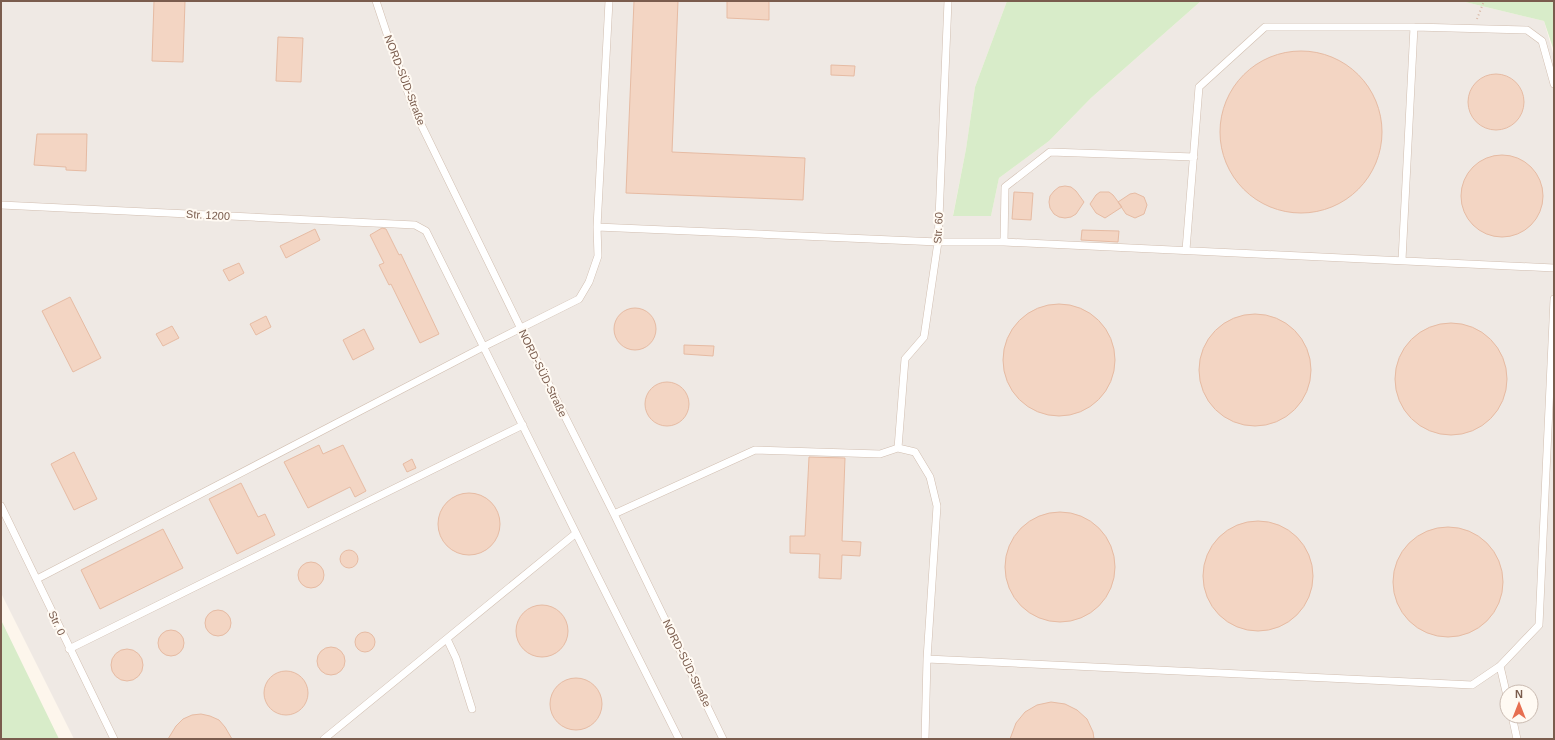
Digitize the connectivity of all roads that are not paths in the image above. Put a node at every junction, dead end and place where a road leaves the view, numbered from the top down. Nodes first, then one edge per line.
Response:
1 (376, 1) edge
2 (609, 1) edge
3 (948, 1) edge
4 (1414, 27) junction
5 (1554, 84) edge
6 (1194, 157) junction
7 (1, 206) edge
8 (597, 227) junction
9 (938, 242) junction
10 (1004, 242) junction
11 (1186, 250) junction
12 (1402, 260) junction
13 (1554, 268) edge
14 (1554, 299) edge
15 (521, 328) junction
16 (483, 347) junction
17 (523, 425) junction
18 (898, 448) junction
19 (1, 506) edge
20 (614, 514) junction
21 (576, 534) junction
22 (37, 580) junction
23 (447, 639) junction
24 (69, 649) junction
25 (927, 659) junction
26 (1500, 666) junction
27 (1504, 684) edge
28 (472, 708) dead end
29 (1514, 724) edge
30 (114, 739) edge
31 (324, 739) edge
32 (679, 739) edge
33 (723, 739) edge
34 (925, 739) edge
35 (1517, 739) edge

1 - 15 lane, NORD-SÜD-Straße
2 - 8 lane
3 - 9 lane, Str. 60
4 - 5 lane
4 - 6 lane
4 - 12 lane
6 - 10 lane
6 - 11 lane
7 - 16 lane, Str. 1200
8 - 9 lane
8 - 15 lane
9 - 10 lane
9 - 18 lane, Str. 60
10 - 11 lane
11 - 12 lane
12 - 13 lane
14 - 26 lane
15 - 16 lane
15 - 20 lane, NORD-SÜD-Straße
16 - 17 lane
16 - 22 lane
17 - 21 lane
17 - 24 lane
18 - 20 lane
18 - 25 lane
19 - 22 lane, Str. 0
20 - 33 lane, NORD-SÜD-Straße
21 - 23 lane
21 - 32 lane
22 - 24 lane, Str. 0
23 - 28 lane
23 - 31 lane
24 - 30 lane, Str. 0
25 - 26 lane
25 - 34 lane
26 - 27 lane
29 - 35 lane

